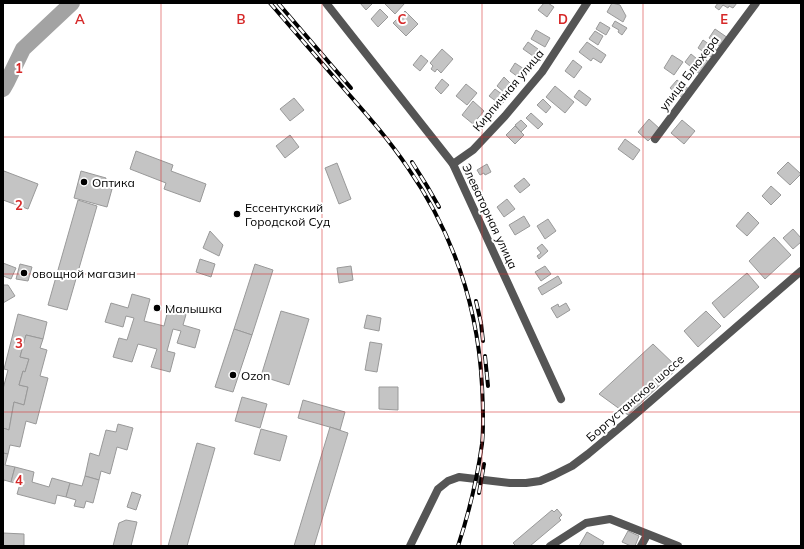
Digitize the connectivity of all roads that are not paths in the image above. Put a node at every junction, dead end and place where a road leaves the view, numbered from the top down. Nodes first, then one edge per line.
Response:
1 (326, 3) edge
2 (587, 3) edge
3 (756, 3) edge
4 (655, 138) dead end
5 (453, 164) junction
6 (801, 271) edge
7 (561, 398) dead end
8 (647, 535) junction
9 (410, 546) edge
10 (550, 546) edge
11 (641, 546) edge
12 (678, 546) edge

1 - 5 street, Элеваторная улица
2 - 5 street, Кирпичная улица
3 - 4 street, улица Блюхера
5 - 7 street, Элеваторная улица
6 - 9 street, Боргустанское шоссе
8 - 10 street
8 - 11 street
8 - 12 street

